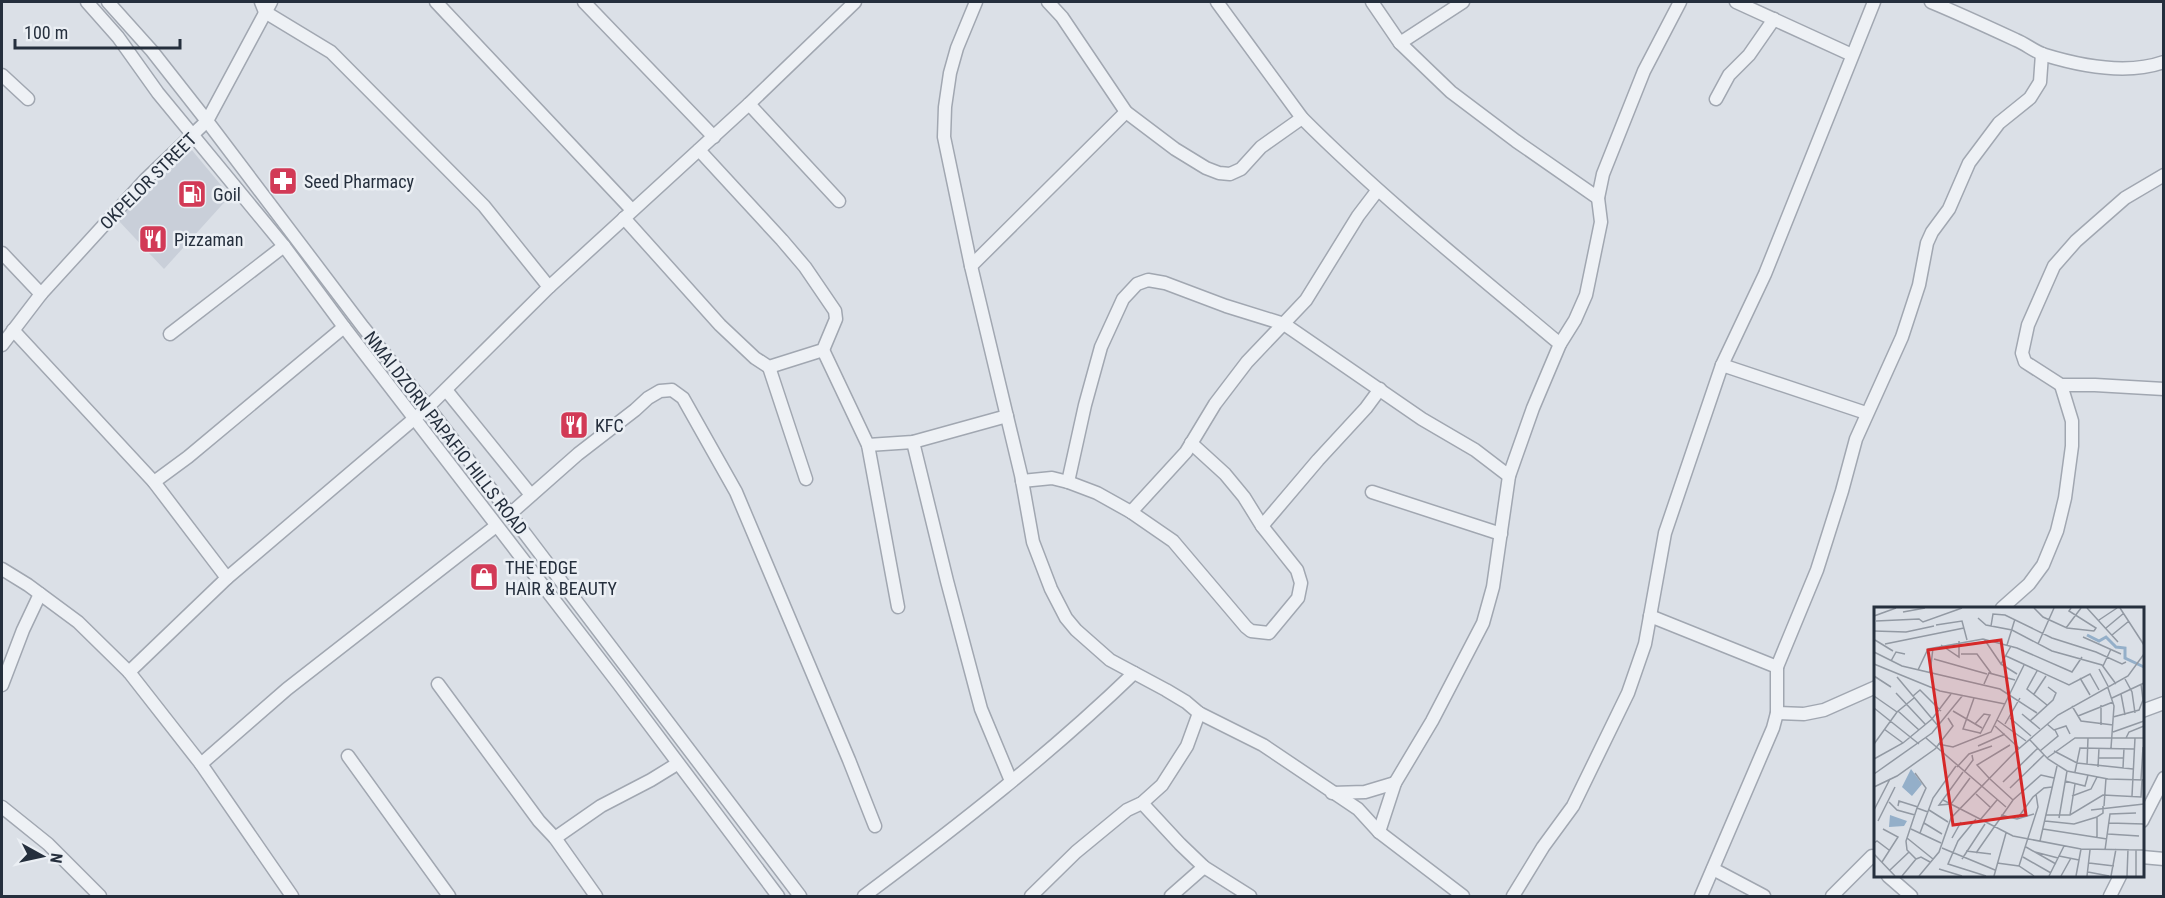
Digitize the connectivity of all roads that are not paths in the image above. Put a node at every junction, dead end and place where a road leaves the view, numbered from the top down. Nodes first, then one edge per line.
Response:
1 (87, 2) edge
2 (108, 2) edge
3 (438, 2) edge
4 (584, 2) edge
5 (855, 2) edge
6 (976, 2) edge
7 (1048, 2) edge
8 (1217, 2) edge
9 (1372, 2) edge
10 (1463, 2) edge
11 (1680, 2) edge
12 (1736, 2) edge
13 (1874, 2) edge
14 (1931, 2) edge
15 (265, 5) edge
16 (1774, 19) junction
17 (1400, 44) junction
18 (2042, 54) junction
19 (1852, 55) junction
20 (2163, 62) edge
21 (2, 75) edge
22 (28, 99) dead end
23 (1716, 99) dead end
24 (749, 104) junction
25 (1126, 112) junction
26 (1302, 118) junction
27 (207, 122) junction
28 (193, 135) junction
29 (714, 137) junction
30 (699, 150) junction
31 (2163, 175) edge
32 (1377, 190) junction
33 (1598, 198) junction
34 (840, 201) dead end
35 (628, 214) junction
36 (284, 246) junction
37 (2, 253) edge
38 (971, 266) junction
39 (549, 287) junction
40 (41, 294) junction
41 (1284, 324) junction
42 (344, 327) junction
43 (13, 330) junction
44 (170, 334) dead end
45 (1560, 344) junction
46 (2, 345) edge
47 (823, 350) junction
48 (1722, 365) junction
49 (769, 367) junction
50 (2061, 385) junction
51 (1380, 389) junction
52 (2163, 389) edge
53 (446, 390) junction
54 (428, 407) junction
55 (1866, 413) junction
56 (1007, 416) junction
57 (415, 418) junction
58 (913, 442) junction
59 (1191, 443) junction
60 (868, 444) junction
61 (1509, 476) junction
62 (806, 479) dead end
63 (1022, 481) junction
64 (154, 482) junction
65 (1068, 482) junction
66 (1372, 492) dead end
67 (531, 495) junction
68 (1131, 512) junction
69 (510, 514) junction
70 (496, 526) junction
71 (1262, 526) junction
72 (1501, 534) junction
73 (2, 569) edge
74 (227, 578) junction
75 (40, 594) junction
76 (898, 607) dead end
77 (2004, 607) edge
78 (1650, 616) junction
79 (1777, 667) junction
80 (129, 672) junction
81 (1134, 673) junction
82 (438, 684) dead end
83 (2, 685) edge
84 (1874, 687) edge
85 (2163, 703) edge
86 (2144, 710) edge
87 (1199, 713) junction
88 (1777, 713) junction
89 (348, 756) dead end
90 (201, 764) junction
91 (677, 764) junction
92 (2163, 778) edge
93 (1011, 781) junction
94 (1395, 783) junction
95 (1332, 793) junction
96 (1143, 803) junction
97 (2, 807) edge
98 (2144, 817) edge
99 (875, 826) dead end
100 (1379, 832) junction
101 (555, 838) junction
102 (1874, 856) edge
103 (2144, 857) edge
104 (2163, 859) edge
105 (1204, 867) junction
106 (1713, 869) junction
107 (1889, 877) edge
108 (2120, 877) edge
109 (100, 897) edge
110 (292, 897) edge
111 (449, 897) edge
112 (596, 897) edge
113 (778, 897) edge
114 (800, 897) edge
115 (864, 897) edge
116 (1031, 897) edge
117 (1170, 897) edge
118 (1250, 897) edge
119 (1463, 897) edge
120 (1513, 897) edge
121 (1701, 897) edge
122 (1764, 897) edge
123 (1832, 897) edge
124 (1911, 897) edge
125 (2110, 897) edge

1 - 28 street, NMAI DZORN PAPAFIO HILLS ROAD
2 - 27 street, NMAI DZORN PAPAFIO HILLS ROAD
3 - 35 street
4 - 29 street
5 - 24 street
6 - 38 street
7 - 25 street
8 - 26 street
9 - 17 street
10 - 17 street
11 - 33 street
12 - 16 street
13 - 19 street
14 - 18 street
15 - 27 street, OKPELOR STREET
15 - 39 street
16 - 19 street
16 - 23 street
17 - 33 street
18 - 20 street
18 - 55 street
19 - 48 street
21 - 22 street
24 - 29 street
24 - 34 street
25 - 26 street
25 - 38 street
26 - 32 street
27 - 28 street, OKPELOR STREET
27 - 54 street, NMAI DZORN PAPAFIO HILLS ROAD
28 - 36 street, NMAI DZORN PAPAFIO HILLS ROAD
28 - 40 street, OKPELOR STREET
29 - 30 street
30 - 35 street
30 - 47 street
31 - 50 street
32 - 41 street
32 - 45 street
33 - 45 street
35 - 39 street
35 - 49 street
36 - 42 street, NMAI DZORN PAPAFIO HILLS ROAD
36 - 44 street
37 - 40 street
38 - 56 street
39 - 53 street
40 - 43 street, OKPELOR STREET
41 - 51 street
41 - 59 street
41 - 65 street
42 - 57 street, NMAI DZORN PAPAFIO HILLS ROAD
42 - 64 street
43 - 46 street, OKPELOR STREET
43 - 64 street
45 - 61 street
47 - 49 street
47 - 60 street
48 - 55 street
48 - 78 street
49 - 62 street
50 - 52 street
50 - 77 street
51 - 61 street
51 - 71 street
53 - 54 street
53 - 67 street
54 - 57 street
54 - 69 street, NMAI DZORN PAPAFIO HILLS ROAD
55 - 79 street
56 - 58 street
56 - 63 street
57 - 70 street, NMAI DZORN PAPAFIO HILLS ROAD
57 - 74 street
58 - 60 street
58 - 93 street
59 - 68 street
59 - 71 street
60 - 76 street
61 - 72 street
63 - 65 street
63 - 81 street
64 - 74 street
65 - 68 street
66 - 72 street
67 - 69 street
67 - 99 street
68 - 71 street
69 - 114 street, NMAI DZORN PAPAFIO HILLS ROAD
70 - 90 street
70 - 91 street, NMAI DZORN PAPAFIO HILLS ROAD
72 - 94 street
73 - 75 street
74 - 80 street
75 - 80 street
75 - 83 street
78 - 79 street
78 - 120 street
79 - 88 street
80 - 90 street
81 - 87 street
81 - 93 street
82 - 101 street
84 - 88 street
85 - 86 street
87 - 95 street
87 - 96 street
88 - 106 street
89 - 111 street
90 - 110 street
91 - 101 street
91 - 113 street, NMAI DZORN PAPAFIO HILLS ROAD
92 - 98 street
93 - 115 street
94 - 95 street
94 - 100 street
95 - 100 street
96 - 105 street
96 - 116 street
97 - 109 street
100 - 119 street
101 - 112 street
102 - 123 street
103 - 104 street
105 - 117 street
105 - 118 street
106 - 121 street
106 - 122 street
107 - 124 street
108 - 125 street

